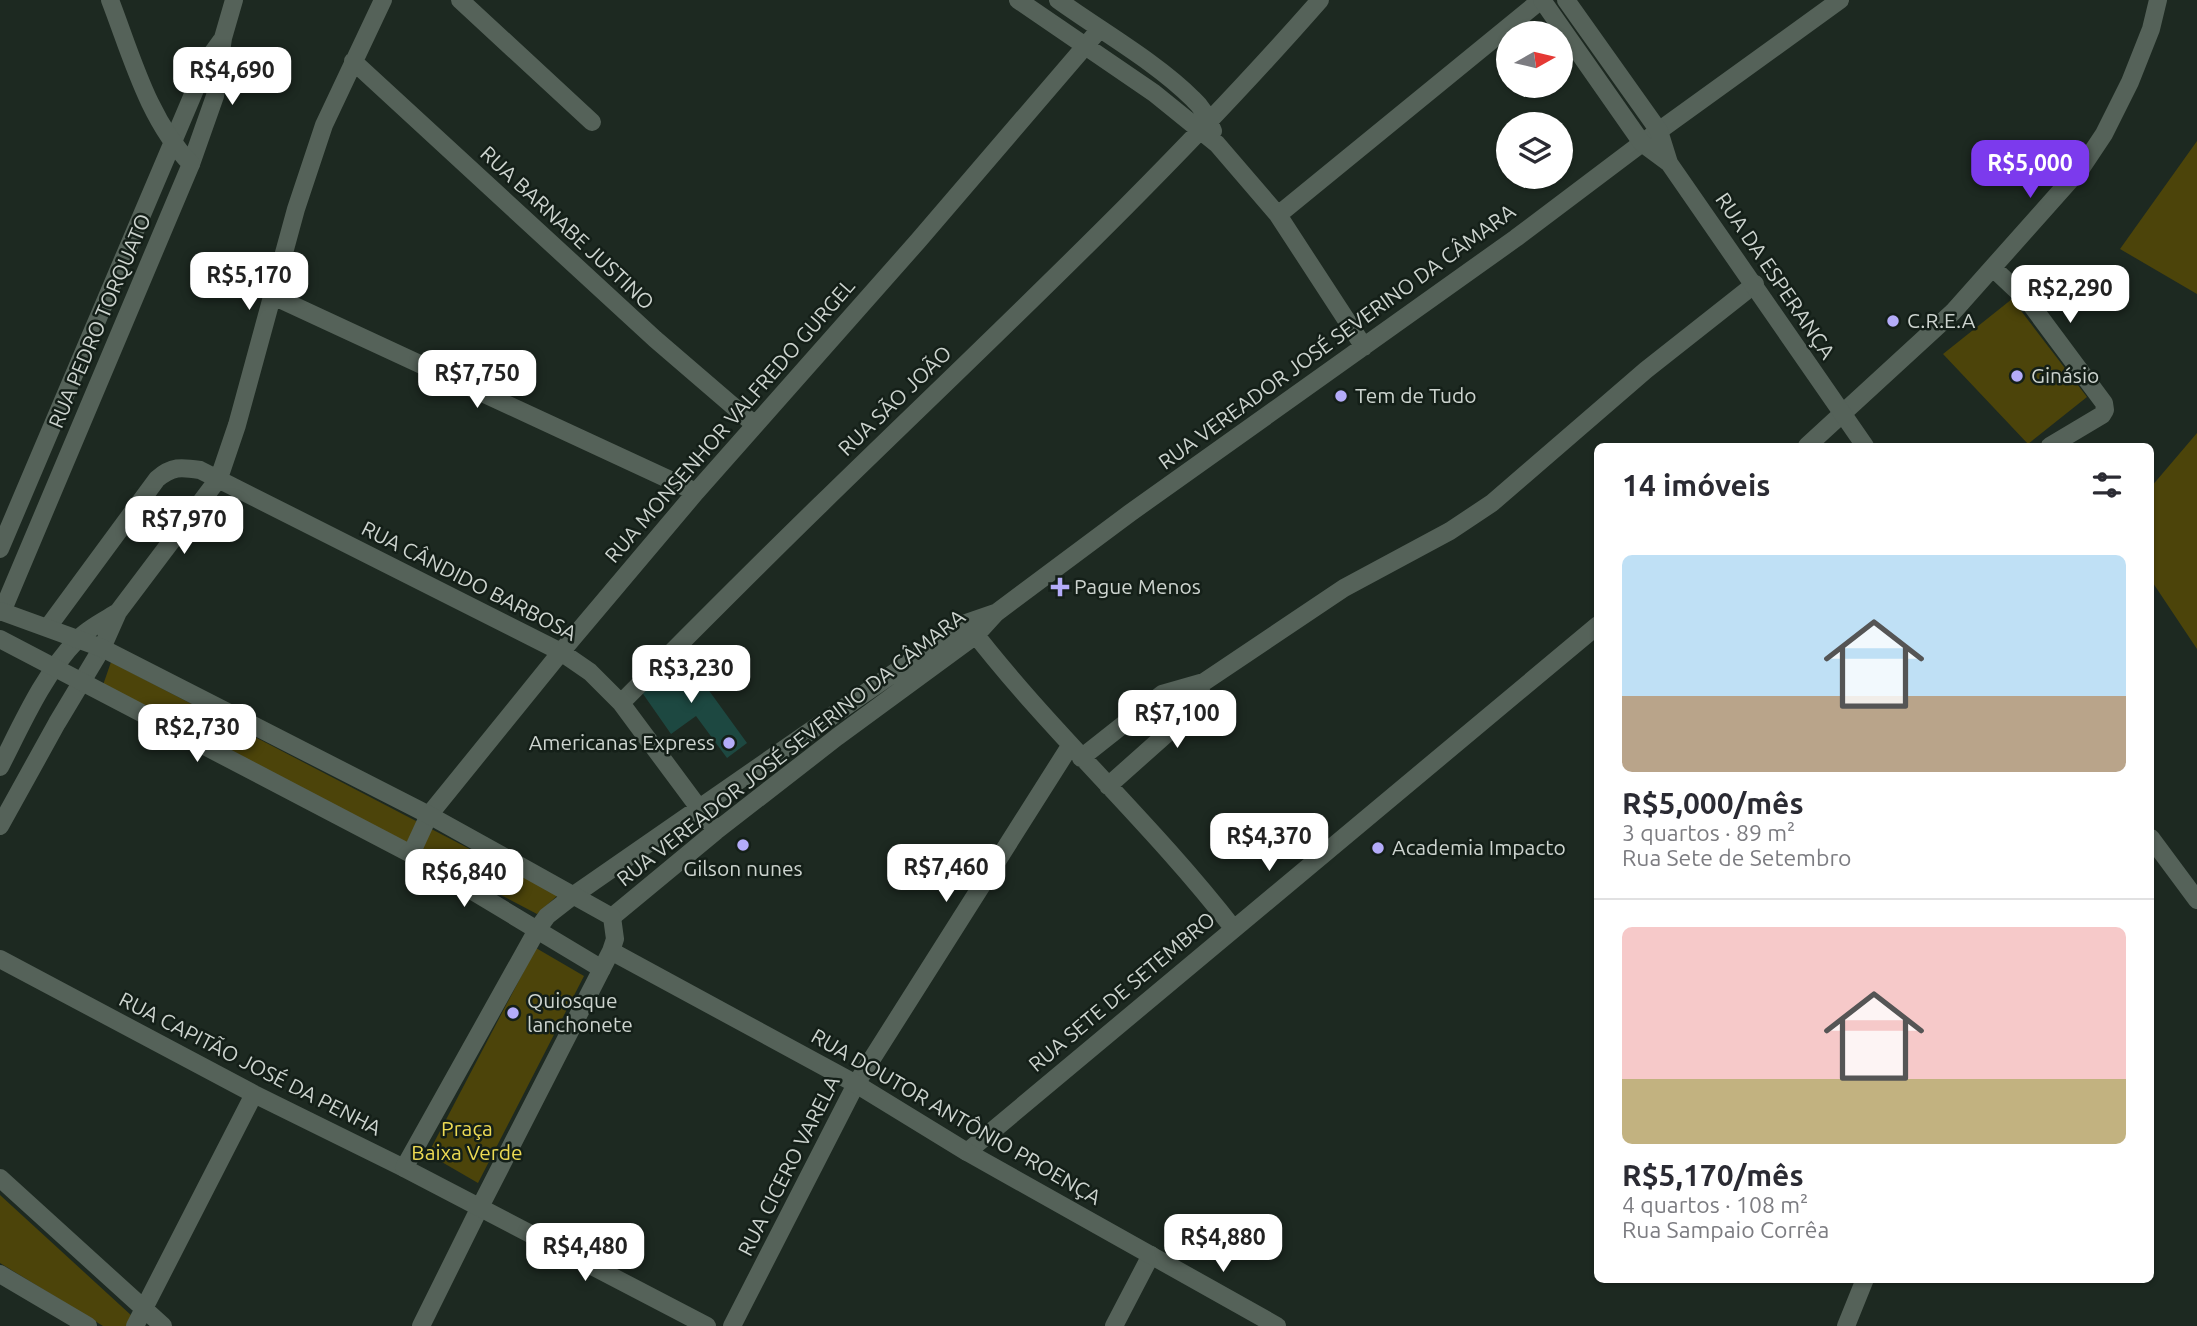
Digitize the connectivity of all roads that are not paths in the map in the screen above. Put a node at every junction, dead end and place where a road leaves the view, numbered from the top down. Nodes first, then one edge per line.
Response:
1 (110, 0) edge
2 (234, 0) edge
3 (383, 0) edge
4 (460, 0) edge
5 (1018, 0) edge
6 (1058, 0) edge
7 (1320, 0) edge
8 (1541, 0) edge
9 (1566, 0) edge
10 (1840, 0) edge
11 (2158, 0) edge
12 (1099, 30) junction
13 (223, 38) junction
14 (1086, 47) junction
15 (353, 61) junction
16 (592, 122) dead end
17 (1204, 127) junction
18 (1659, 131) junction
19 (1642, 143) junction
20 (172, 144) junction
21 (1669, 163) junction
22 (191, 164) junction
23 (1278, 215) junction
24 (1994, 269) junction
25 (1755, 284) junction
26 (273, 296) junction
27 (1364, 347) junction
28 (1843, 416) junction
29 (755, 425) junction
30 (1811, 443) edge
31 (1863, 443) edge
32 (2055, 443) edge
33 (219, 478) junction
34 (696, 492) junction
35 (0, 549) edge
36 (118, 612) junction
37 (1, 613) edge
38 (48, 627) junction
39 (1594, 628) edge
40 (971, 629) junction
41 (78, 638) junction
42 (0, 639) edge
43 (102, 648) junction
44 (561, 652) junction
45 (56, 667) junction
46 (83, 682) junction
47 (1205, 682) junction
48 (621, 703) junction
49 (824, 720) junction
50 (837, 737) junction
51 (1076, 752) junction
52 (0, 767) edge
53 (1108, 786) junction
54 (698, 807) junction
55 (429, 816) junction
56 (0, 826) edge
57 (716, 831) junction
58 (2154, 842) edge
59 (411, 854) junction
60 (574, 895) junction
61 (2197, 900) edge
62 (612, 917) junction
63 (1233, 928) junction
64 (537, 930) junction
65 (611, 950) junction
66 (0, 959) edge
67 (602, 969) junction
68 (856, 1084) junction
69 (254, 1094) junction
70 (967, 1152) junction
71 (404, 1168) junction
72 (0, 1178) edge
73 (480, 1207) junction
74 (1151, 1255) junction
75 (0, 1274) edge
76 (1863, 1283) edge
77 (145, 1308) junction
78 (88, 1326) edge
79 (135, 1326) edge
80 (163, 1326) edge
81 (421, 1326) edge
82 (707, 1326) edge
83 (732, 1326) edge
84 (1114, 1326) edge
85 (1277, 1326) edge
86 (1846, 1326) edge

1 - 20 street
2 - 13 street, RUA PEDRO TORQUATO
3 - 15 street
4 - 16 street
5 - 14 street
6 - 12 street
7 - 17 street, RUA SÃO JOÃO
8 - 19 street, RUA DA ESPERANÇA
8 - 23 street
9 - 18 street, RUA DA ESPERANÇA
10 - 18 street, RUA VEREADOR JOSÉ SEVERINO DA CÂMARA
11 - 24 street
12 - 14 street, RUA MONSENHOR VALFREDO GURGEL
12 - 17 street
13 - 20 street, RUA PEDRO TORQUATO
13 - 22 street, RUA PEDRO TORQUATO
14 - 17 street
14 - 29 street, RUA MONSENHOR VALFREDO GURGEL
15 - 26 street
15 - 29 street, RUA BARNABE JUSTINO
17 - 23 street
17 - 48 street, RUA SÃO JOÃO
18 - 19 street, RUA VEREADOR JOSÉ SEVERINO DA CÂMARA
18 - 21 street, RUA DA ESPERANÇA
19 - 21 street, RUA DA ESPERANÇA
19 - 27 street, RUA VEREADOR JOSÉ SEVERINO DA CÂMARA
20 - 22 street
20 - 35 street, RUA PEDRO TORQUATO
21 - 25 street, RUA DA ESPERANÇA
22 - 37 street, RUA PEDRO TORQUATO
23 - 27 street
24 - 28 street
24 - 32 street
25 - 28 street, RUA DA ESPERANÇA
25 - 47 street
26 - 33 street
26 - 34 street
27 - 40 street, RUA VEREADOR JOSÉ SEVERINO DA CÂMARA
28 - 30 street
28 - 31 street, RUA DA ESPERANÇA
29 - 34 street, RUA MONSENHOR VALFREDO GURGEL
33 - 36 street
33 - 38 street, RUA CÂNDIDO BARBOSA
33 - 44 street, RUA CÂNDIDO BARBOSA
34 - 44 street, RUA MONSENHOR VALFREDO GURGEL
36 - 41 street
36 - 43 street
37 - 38 street
38 - 41 street
39 - 63 street, RUA SETE DE SETEMBRO
40 - 49 street, RUA VEREADOR JOSÉ SEVERINO DA CÂMARA
40 - 50 street, RUA VEREADOR JOSÉ SEVERINO DA CÂMARA
40 - 51 street
41 - 43 street
41 - 45 street
42 - 45 street
43 - 46 street
43 - 55 street
44 - 48 street, RUA CÂNDIDO BARBOSA
44 - 55 street, RUA MONSENHOR VALFREDO GURGEL
45 - 46 street
45 - 52 street
46 - 56 street
46 - 59 street
47 - 51 street, RUA CICERO VARELA
47 - 53 street
48 - 54 street, RUA CÂNDIDO BARBOSA
49 - 50 street
49 - 54 street, RUA VEREADOR JOSÉ SEVERINO DA CÂMARA
50 - 57 street, RUA VEREADOR JOSÉ SEVERINO DA CÂMARA
51 - 53 street
51 - 68 street, RUA CICERO VARELA
53 - 63 street
54 - 57 street, RUA CÂNDIDO BARBOSA
54 - 60 street, RUA VEREADOR JOSÉ SEVERINO DA CÂMARA
55 - 59 street, RUA MONSENHOR VALFREDO GURGEL
55 - 60 street
57 - 62 street, RUA VEREADOR JOSÉ SEVERINO DA CÂMARA
58 - 61 street
59 - 64 street
60 - 62 street
60 - 64 street
62 - 65 street
63 - 70 street, RUA SETE DE SETEMBRO
64 - 67 street
64 - 71 street
65 - 67 street
65 - 68 street, RUA DOUTOR ANTÔNIO PROENÇA
66 - 69 street, RUA CAPITÃO JOSÉ DA PENHA
67 - 73 street
68 - 70 street, RUA DOUTOR ANTÔNIO PROENÇA
68 - 83 street, RUA CICERO VARELA
69 - 71 street, RUA CAPITÃO JOSÉ DA PENHA
69 - 77 street
70 - 74 street, RUA DOUTOR ANTÔNIO PROENÇA
71 - 73 street, RUA CAPITÃO JOSÉ DA PENHA
72 - 77 street
73 - 81 street
73 - 82 street, RUA CAPITÃO JOSÉ DA PENHA
74 - 84 street
74 - 85 street, RUA DOUTOR ANTÔNIO PROENÇA
75 - 78 street
76 - 86 street
77 - 79 street
77 - 80 street

